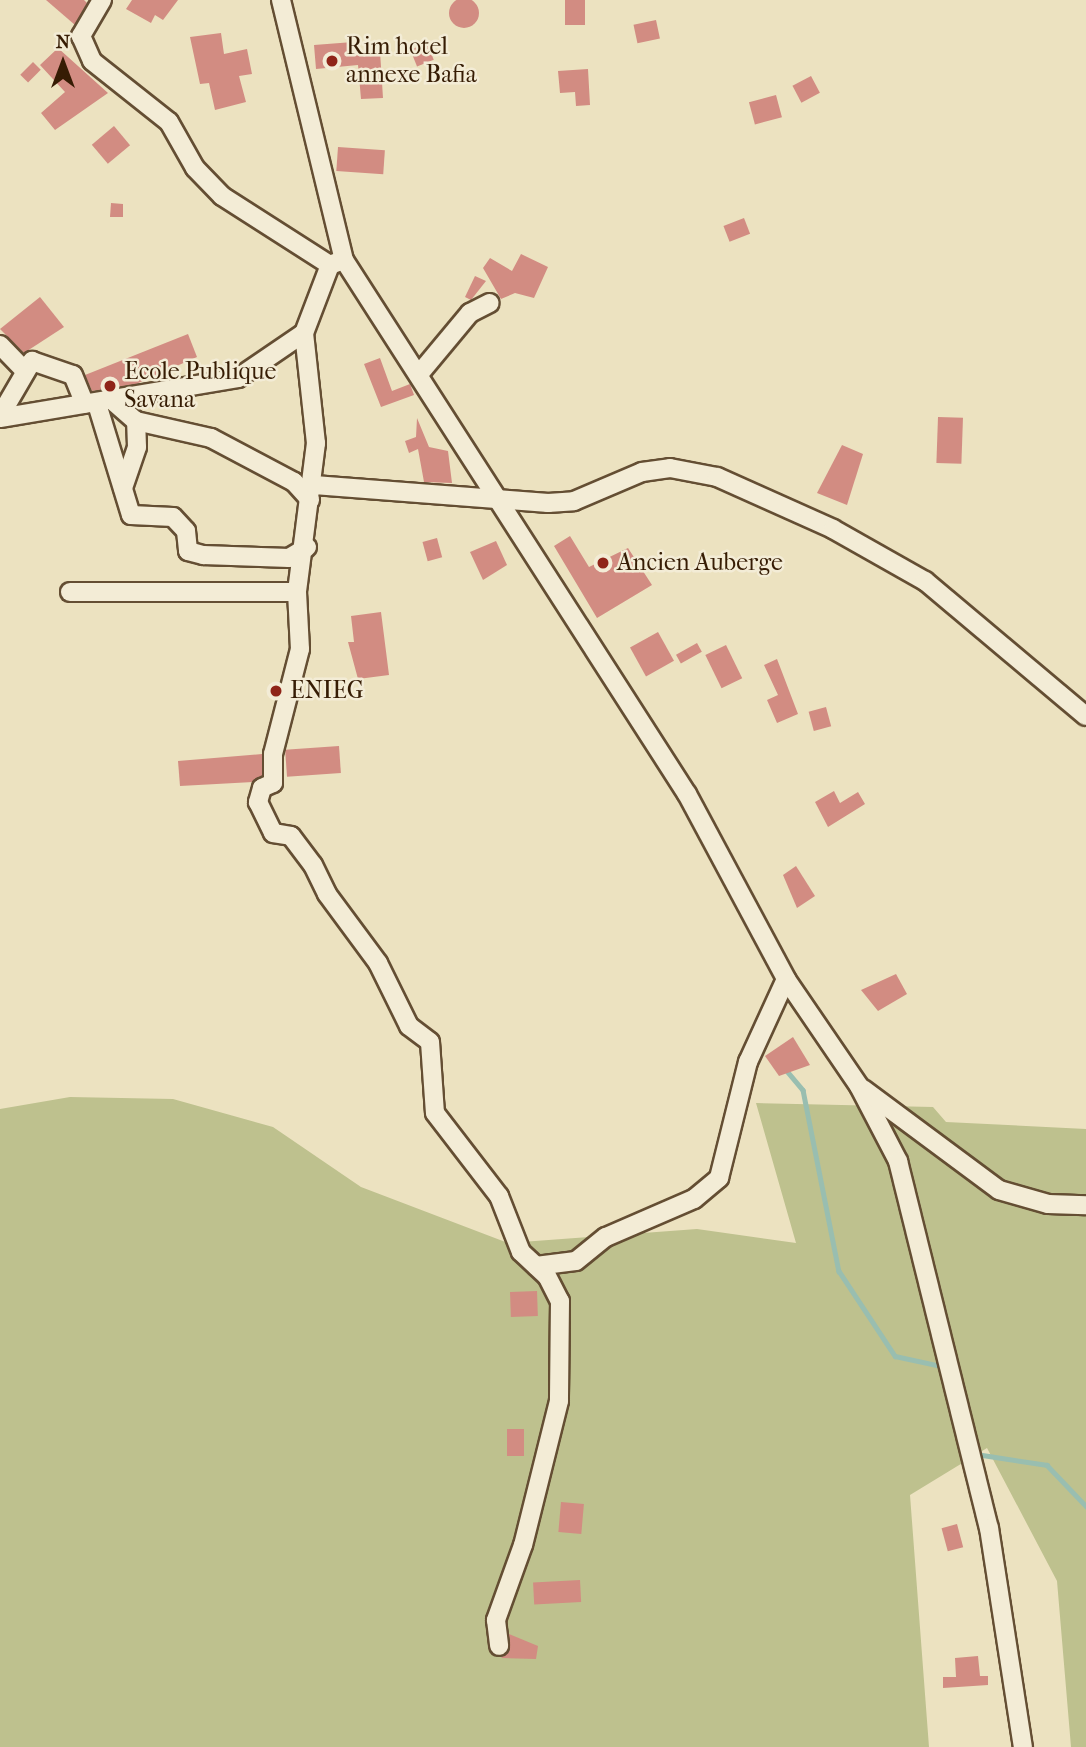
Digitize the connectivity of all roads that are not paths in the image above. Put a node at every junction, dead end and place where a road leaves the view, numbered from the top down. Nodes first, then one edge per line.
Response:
1 (102, 0) edge
2 (281, 0) edge
3 (337, 263) junction
4 (491, 303) dead end
5 (304, 333) junction
6 (0, 345) edge
7 (23, 369) junction
8 (420, 373) junction
9 (99, 404) junction
10 (0, 417) edge
11 (136, 421) junction
12 (122, 489) junction
13 (312, 492) junction
14 (503, 499) junction
15 (307, 547) junction
16 (70, 592) dead end
17 (297, 592) junction
18 (1086, 716) edge
19 (786, 979) junction
20 (859, 1086) junction
21 (1086, 1205) edge
22 (536, 1266) junction
23 (499, 1646) dead end
24 (1023, 1747) edge

1 - 3 street
2 - 3 street
3 - 5 street
3 - 8 street
4 - 8 street
5 - 9 street
5 - 13 street
6 - 7 street
7 - 9 street
7 - 10 street
8 - 14 street
9 - 10 street
9 - 11 street
9 - 12 street
11 - 12 street
11 - 13 street
12 - 15 street
13 - 14 street
13 - 15 street
14 - 18 street
14 - 19 street
15 - 17 street
16 - 17 street
17 - 22 street
19 - 20 street
19 - 22 street
20 - 21 street
20 - 24 street
22 - 23 street

